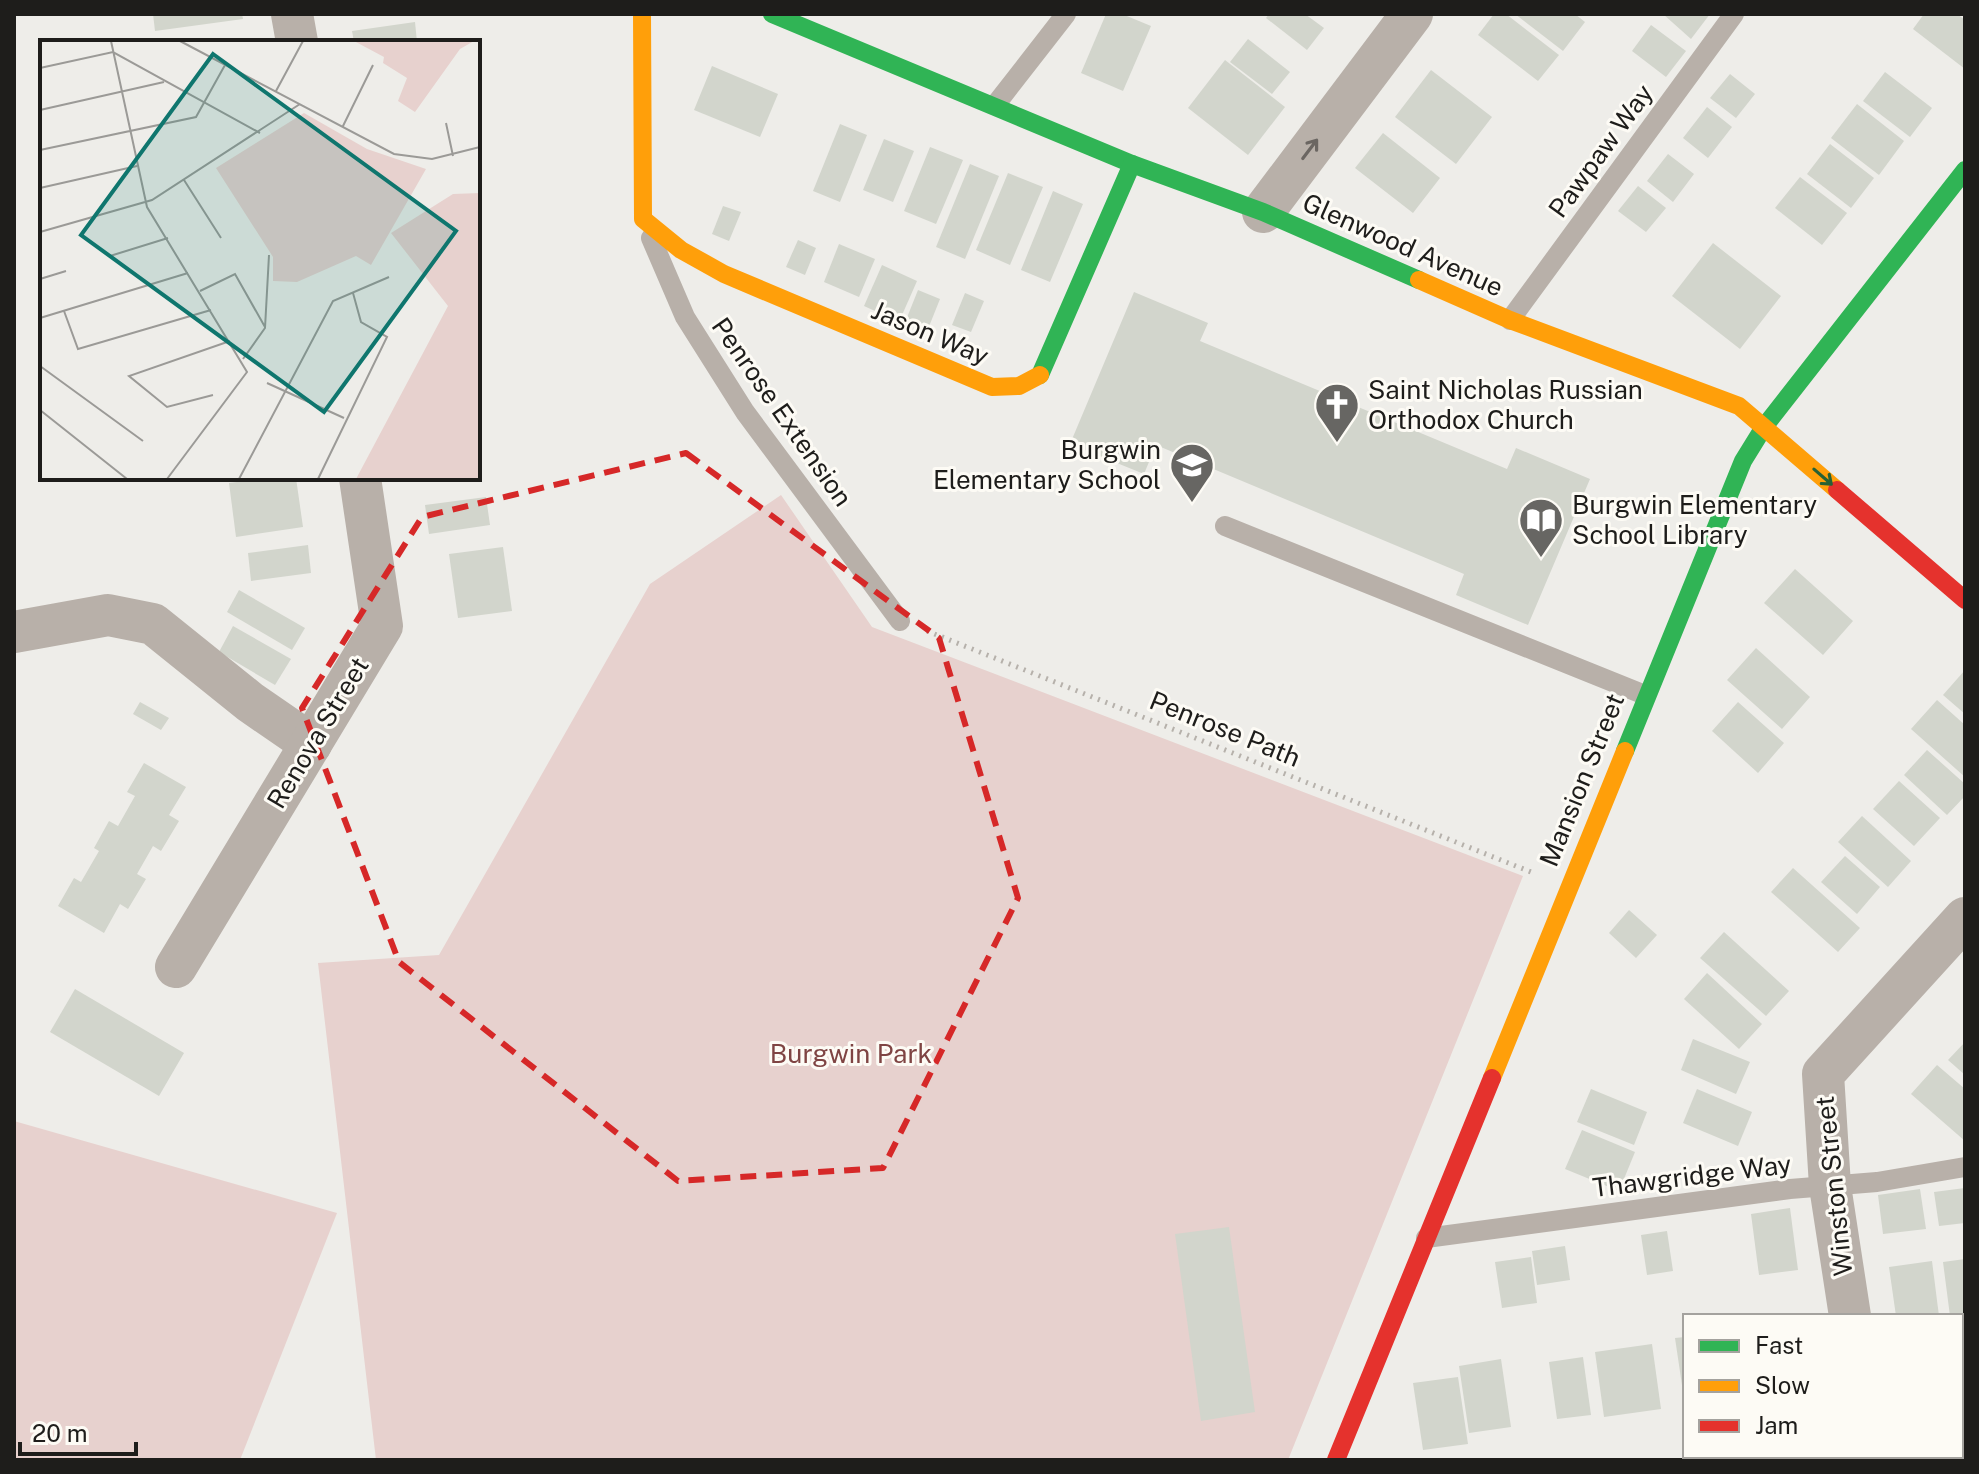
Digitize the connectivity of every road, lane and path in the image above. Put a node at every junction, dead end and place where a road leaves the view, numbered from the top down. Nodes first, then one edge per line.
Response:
1 (292, 14) edge
2 (642, 14) edge
3 (1066, 14) edge
4 (1412, 14) edge
5 (1734, 14) edge
6 (776, 15) edge
7 (297, 40) edge
8 (996, 104) junction
9 (1132, 164) junction
10 (1965, 170) edge
11 (1263, 212) junction
12 (643, 219) junction
13 (1510, 320) junction
14 (1764, 427) junction
15 (360, 480) edge
16 (1225, 526) dead end
17 (1965, 569) edge
18 (1957, 593) edge
19 (900, 621) joint
20 (14, 632) edge
21 (1645, 695) junction
22 (311, 744) junction
23 (1535, 874) dead end
24 (1965, 918) edge
25 (176, 967) dead end
26 (1965, 1167) edge
27 (1830, 1186) junction
28 (1425, 1239) junction
29 (1850, 1314) edge
30 (1336, 1460) edge

1 - 7 street
2 - 12 street
3 - 8 lane
11 -> 4 street
5 - 13 lane, Pawpaw Way
6 - 8 street, Glenwood Avenue
8 - 9 street, Glenwood Avenue
9 - 11 street, Glenwood Avenue
9 - 12 street, Jason Way
10 - 14 street, Mansion Street
11 - 13 street, Glenwood Avenue
12 - 19 lane, Penrose Extension
13 - 14 street, Glenwood Avenue
14 -> 18 street, Glenwood Avenue
14 - 21 street, Mansion Street
15 - 22 street, Renova Street
16 - 21 lane
17 - 18 lane
19 - 23 path, Penrose Path
20 - 22 street
21 - 28 street, Mansion Street
22 - 25 street, Renova Street
24 - 27 street, Winston Street
26 - 27 lane, Thawgridge Way
27 - 28 lane, Thawgridge Way
27 - 29 street, Winston Street
28 - 30 street, Mansion Street

